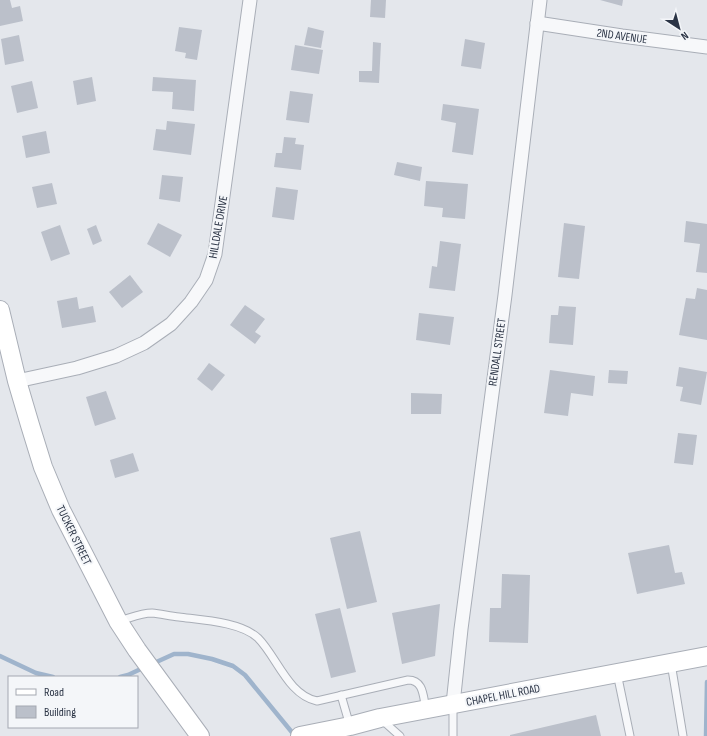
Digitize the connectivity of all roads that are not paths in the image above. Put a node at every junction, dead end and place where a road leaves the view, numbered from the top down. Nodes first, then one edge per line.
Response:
1 (250, 0) edge
2 (540, 0) edge
3 (537, 23) junction
4 (707, 47) edge
5 (0, 310) edge
6 (17, 381) junction
7 (118, 621) junction
8 (707, 656) edge
9 (671, 663) junction
10 (617, 673) junction
11 (341, 695) junction
12 (453, 704) junction
13 (426, 709) junction
14 (380, 718) junction
15 (350, 726) junction
16 (308, 735) edge
17 (200, 736) edge
18 (400, 736) edge
19 (453, 736) edge
20 (630, 736) edge
21 (683, 736) edge

1 - 6 street, HILLDALE DRIVE
2 - 3 street, RENDALL STREET
3 - 4 street, 2ND AVENUE
3 - 12 street, RENDALL STREET
5 - 6 street, TUCKER STREET
6 - 7 street, TUCKER STREET
7 - 11 lane
7 - 17 street, TUCKER STREET
8 - 9 street, CHAPEL HILL ROAD
9 - 10 street, CHAPEL HILL ROAD
9 - 21 lane
10 - 12 street, CHAPEL HILL ROAD
10 - 20 lane
11 - 13 lane
11 - 15 lane
12 - 13 street, CHAPEL HILL ROAD
12 - 19 lane
13 - 14 street, CHAPEL HILL ROAD
14 - 15 street, CHAPEL HILL ROAD
14 - 18 lane
15 - 16 street, CHAPEL HILL ROAD

